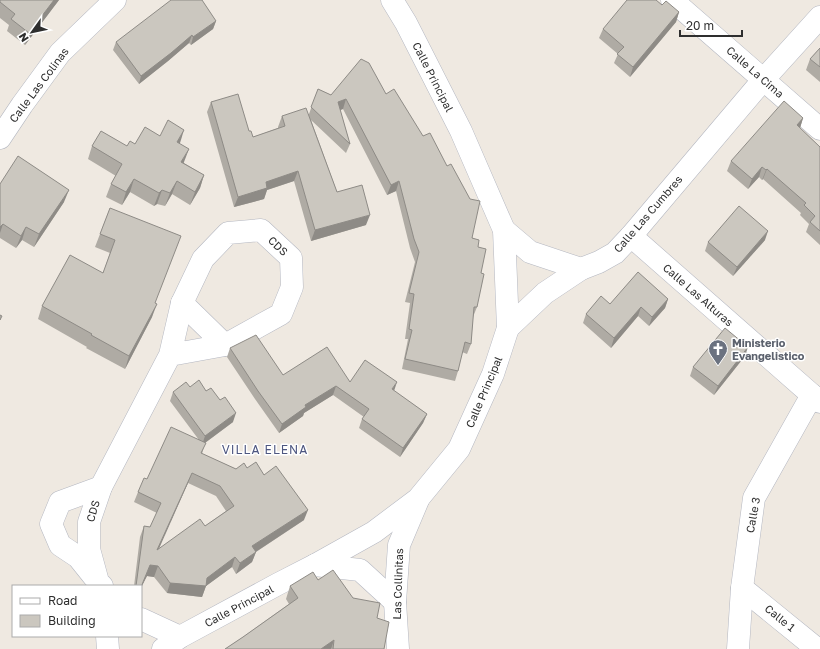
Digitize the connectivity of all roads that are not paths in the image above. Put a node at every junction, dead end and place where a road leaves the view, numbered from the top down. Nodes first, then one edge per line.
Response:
1 (115, 0) edge
2 (392, 0) edge
3 (672, 0) edge
4 (820, 17) edge
5 (763, 80) junction
6 (820, 129) edge
7 (0, 138) edge
8 (504, 230) junction
9 (631, 236) junction
10 (581, 269) junction
11 (182, 303) junction
12 (508, 328) junction
13 (225, 345) junction
14 (170, 355) junction
15 (816, 398) edge
16 (101, 487) junction
17 (418, 499) junction
18 (315, 566) junction
19 (100, 585) edge
20 (742, 588) junction
21 (395, 602) junction
22 (142, 620) edge
23 (107, 637) edge
24 (172, 643) edge
25 (108, 649) edge
26 (398, 649) edge
27 (738, 649) edge
28 (818, 649) edge

1 - 7 street, Calle Las Colinas
2 - 8 street, Calle Principal
3 - 5 street, Calle La Cima
4 - 5 street, Calle Las Cumbres
5 - 6 street, Calle La Cima
5 - 9 street, Calle Las Cumbres
8 - 10 street
8 - 12 street, Calle Principal
9 - 10 street, Calle Las Cumbres
9 - 15 street, Calle Las Alturas
10 - 12 street, Calle Las Cumbres
11 - 13 street
11 - 13 street, CDS
11 - 14 street, CDS
12 - 17 street, Calle Principal
13 - 14 street, CDS
14 - 16 street, CDS
15 - 20 street, Calle 3
16 - 19 street, CDS
16 - 19 street
17 - 18 street, Calle Principal
17 - 21 street, Las Collinitas
18 - 21 street
18 - 24 street, Calle Principal
20 - 27 street, Calle 3
20 - 28 street, Calle 1
21 - 26 street, Las Collinitas
22 - 24 street
23 - 25 street

